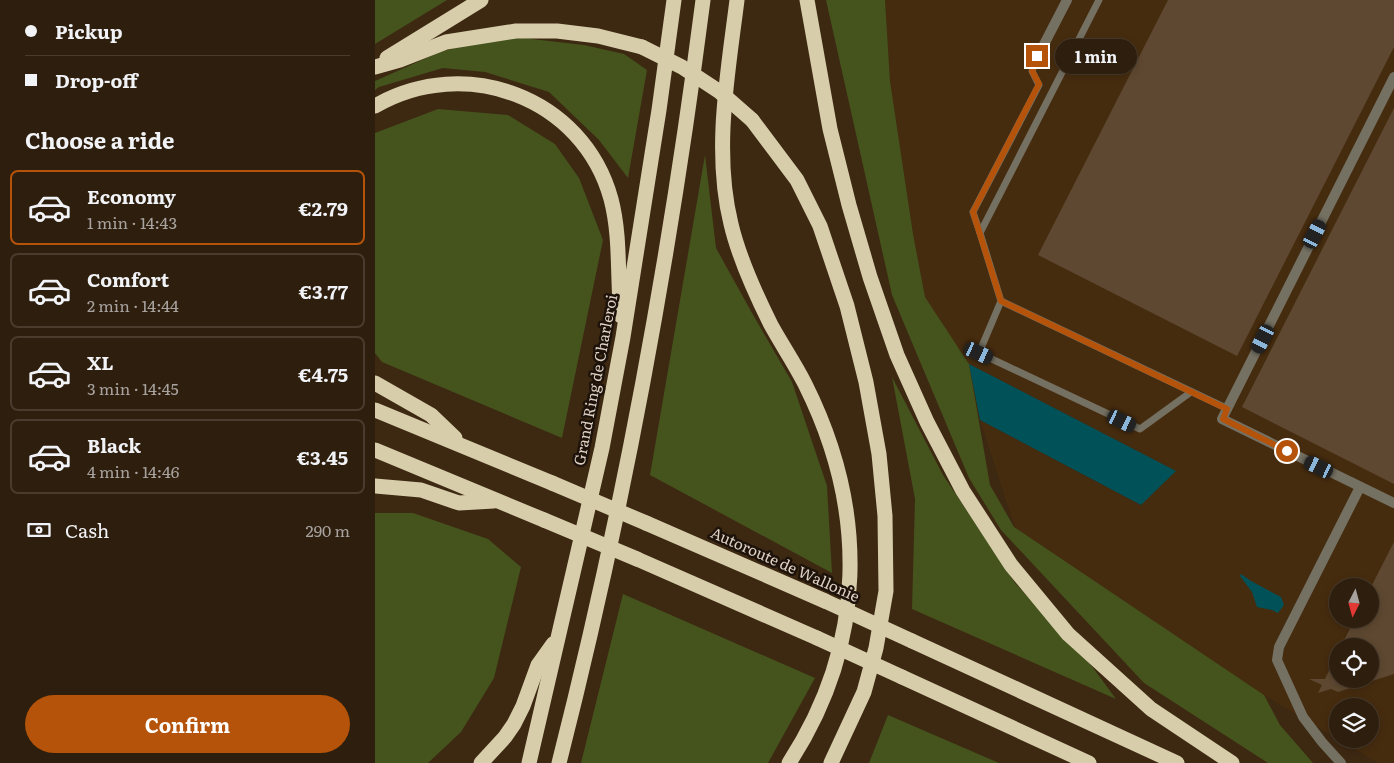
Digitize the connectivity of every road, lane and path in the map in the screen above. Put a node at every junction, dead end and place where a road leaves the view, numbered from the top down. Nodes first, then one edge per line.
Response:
1 (481, 0) edge
2 (674, 0) edge
3 (703, 0) edge
4 (737, 0) edge
5 (807, 0) edge
6 (1067, 0) edge
7 (1099, 0) edge
8 (1037, 56) joint
9 (375, 66) edge
10 (1394, 76) edge
11 (375, 106) edge
12 (980, 233) junction
13 (1001, 301) junction
14 (623, 337) junction
15 (375, 383) edge
16 (1191, 392) junction
17 (1227, 409) junction
18 (375, 410) edge
19 (461, 445) junction
20 (375, 450) edge
21 (375, 486) edge
22 (1360, 487) junction
23 (498, 500) junction
24 (1394, 503) edge
25 (557, 639) junction
26 (481, 763) edge
27 (529, 763) edge
28 (559, 763) edge
29 (789, 763) edge
30 (831, 763) edge
31 (1089, 763) edge
32 (1177, 763) edge
33 (1232, 763) edge
34 (1341, 763) edge

1 - 9 highway
2 - 14 highway, Grand Ring de Charleroi
3 - 28 highway
4 - 29 highway
5 - 33 highway
6 - 8 street
7 - 12 lane
8 - 12 lane
9 - 30 highway, bridge
10 - 17 street
11 - 14 highway
12 - 13 lane
13 - 16 lane
13 - 16 lane
14 - 25 highway, Grand Ring de Charleroi
15 - 19 highway
16 - 17 lane
17 - 22 street
18 - 19 highway, Autoroute de Wallonie
19 - 32 highway, Autoroute de Wallonie, bridge
20 - 23 highway
21 - 23 highway
22 - 24 street
22 - 34 street
23 - 31 highway, bridge
25 - 26 highway
25 - 27 highway, Grand Ring de Charleroi

